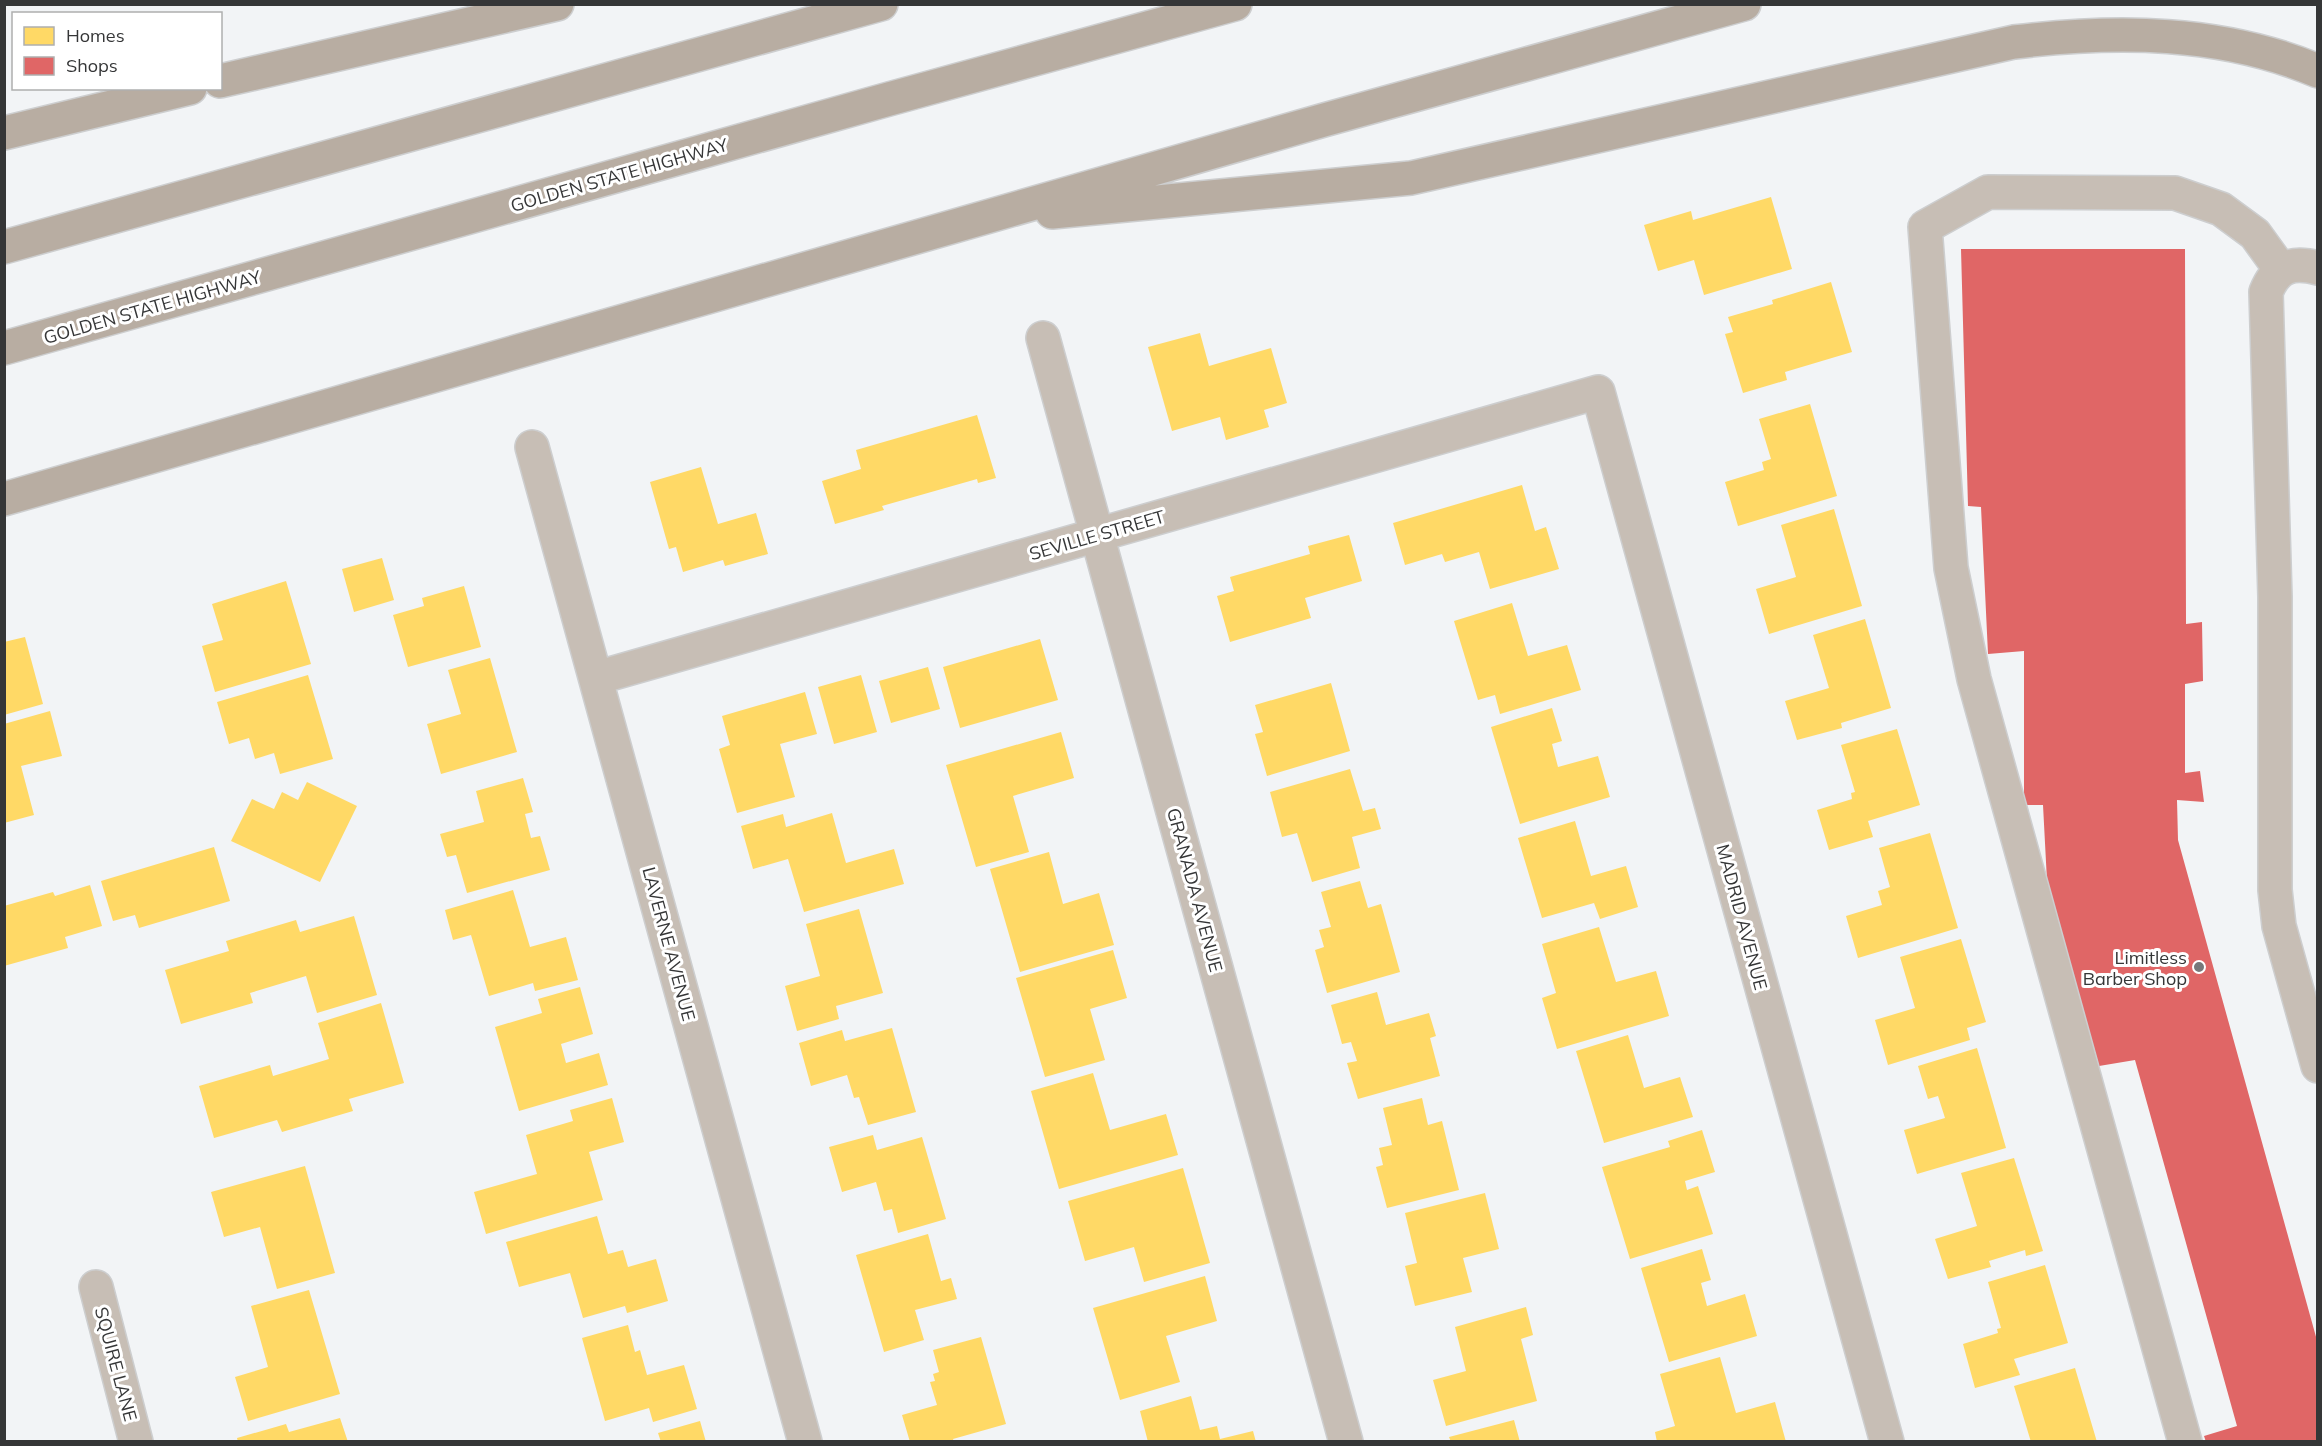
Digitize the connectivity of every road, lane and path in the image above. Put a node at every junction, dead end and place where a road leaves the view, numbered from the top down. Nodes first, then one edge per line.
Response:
1 (557, 4) edge
2 (881, 4) edge
3 (1235, 4) edge
4 (1744, 4) edge
5 (2318, 71) edge
6 (222, 81) edge
7 (181, 90) edge
8 (4, 133) edge
9 (984, 217) junction
10 (4, 247) edge
11 (2318, 268) edge
12 (2281, 270) junction
13 (1043, 338) dead end
14 (4, 348) edge
15 (1598, 392) joint
16 (532, 447) dead end
17 (4, 499) edge
18 (1097, 535) junction
19 (596, 678) junction
20 (2318, 1066) edge
21 (96, 1287) dead end
22 (136, 1442) edge
23 (805, 1442) edge
24 (1346, 1442) edge
25 (1887, 1442) edge
26 (2185, 1442) edge

1 - 6 highway
2 - 10 highway
3 - 14 highway, GOLDEN STATE HIGHWAY
4 - 9 highway
5 - 9 highway
7 - 8 highway
9 - 17 highway
11 - 12 street
12 - 20 street
12 - 26 street
13 - 18 street, GRANADA AVENUE
15 - 18 street, SEVILLE STREET
15 - 25 street, MADRID AVENUE
16 - 19 street, LAVERNE AVENUE
18 - 19 street, SEVILLE STREET
18 - 24 street, GRANADA AVENUE
19 - 23 street, LAVERNE AVENUE
21 - 22 street, SQUIRE LANE

